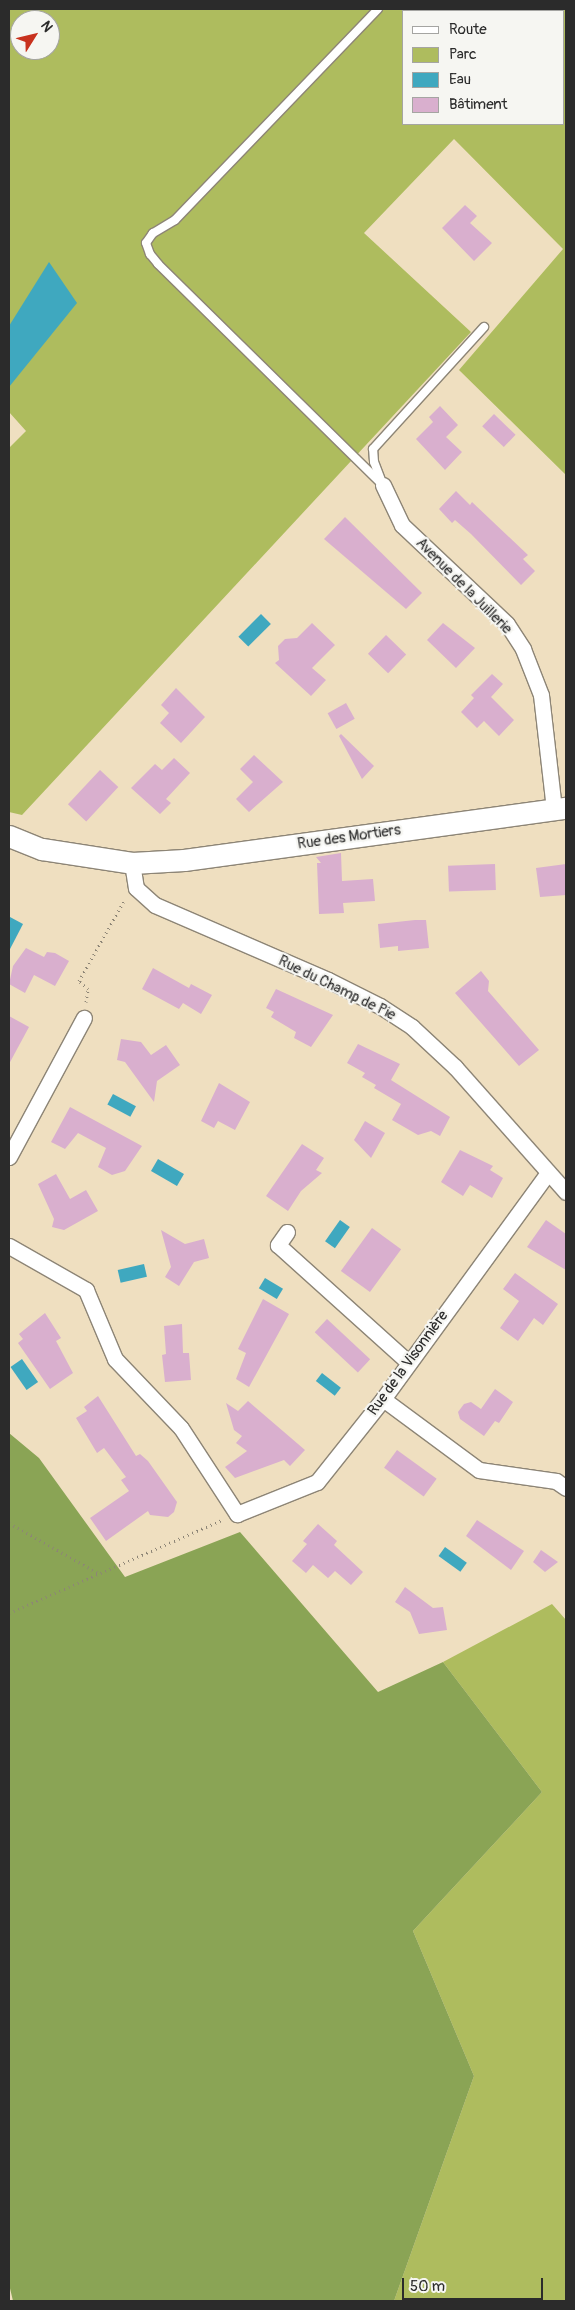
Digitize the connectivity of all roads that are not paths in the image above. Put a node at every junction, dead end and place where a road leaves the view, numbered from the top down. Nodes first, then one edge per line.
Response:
1 (378, 9) edge
2 (484, 327) dead end
3 (383, 485) junction
4 (560, 809) edge
5 (9, 836) edge
6 (132, 863) junction
7 (84, 1018) road end
8 (9, 1157) edge
9 (547, 1174) junction
10 (566, 1192) edge
11 (287, 1232) dead end
12 (9, 1246) edge
13 (408, 1363) junction
14 (383, 1399) junction
15 (566, 1488) edge

1 - 3 lane
2 - 3 lane
3 - 4 street, Avenue de la Juillerie
4 - 6 street, Rue des Mortiers
5 - 6 street, Rue des Mortiers
6 - 9 street, Rue du Champ de Pie
7 - 8 street
9 - 10 street, Rue du Champ de Pie
9 - 13 street, Rue de la Visonnière
11 - 13 street
12 - 14 street, Rue de la Visonnière
13 - 14 street, Rue de la Visonnière
14 - 15 street

